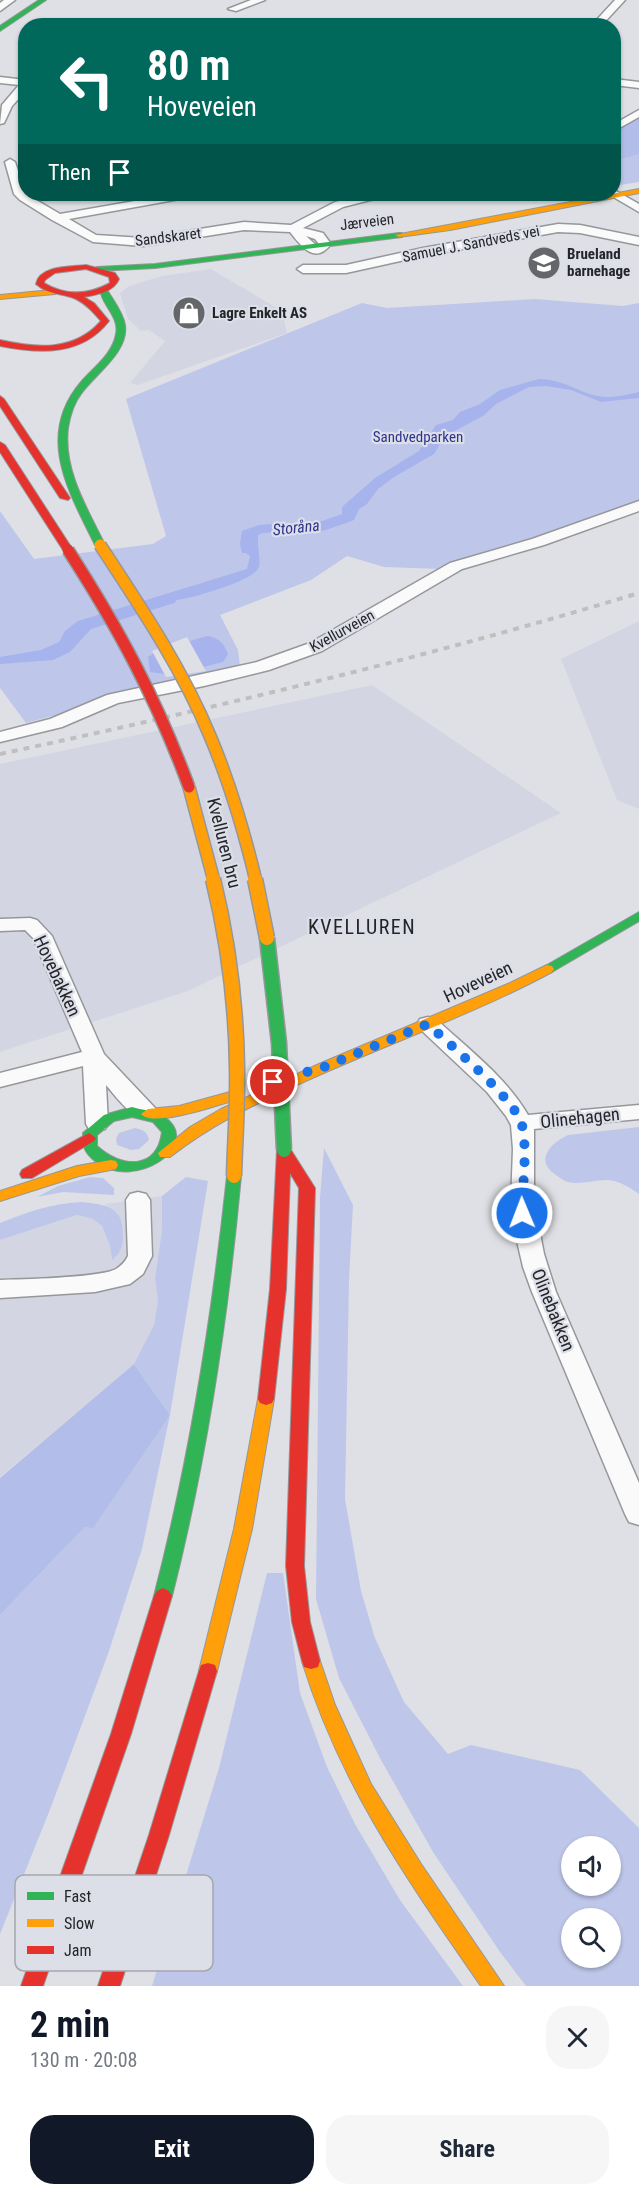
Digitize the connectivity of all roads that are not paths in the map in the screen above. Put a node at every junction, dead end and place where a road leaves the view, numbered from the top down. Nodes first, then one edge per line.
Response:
1 (10, 0) edge
2 (260, 0) edge
3 (620, 0) edge
4 (50, 3) edge
5 (0, 8) edge
6 (233, 9) dead end
7 (21, 18) edge
8 (34, 18) edge
9 (603, 18) edge
10 (18, 20) edge
11 (0, 29) edge
12 (18, 32) edge
13 (0, 44) edge
14 (2, 81) edge
15 (621, 83) edge
16 (639, 85) edge
17 (18, 86) edge
18 (18, 94) edge
19 (639, 113) edge
20 (0, 122) edge
21 (621, 124) edge
22 (10, 162) dead end
23 (18, 183) edge
24 (639, 191) edge
25 (621, 196) edge
26 (621, 196) edge
27 (639, 196) edge
28 (621, 197) edge
29 (33, 201) edge
30 (152, 201) edge
31 (352, 201) edge
32 (594, 201) edge
33 (639, 208) edge
34 (56, 218) junction
35 (293, 229) junction
36 (639, 241) edge
37 (317, 247) junction
38 (97, 269) junction
39 (303, 270) dead end
40 (41, 279) junction
41 (108, 287) junction
42 (0, 290) edge
43 (52, 292) junction
44 (73, 294) junction
45 (0, 297) edge
46 (0, 343) edge
47 (0, 399) edge
48 (0, 445) edge
49 (639, 506) edge
50 (99, 545) junction
51 (0, 737) edge
52 (639, 916) edge
53 (0, 926) edge
54 (428, 1024) junction
55 (94, 1056) junction
56 (324, 1067) junction
57 (0, 1080) edge
58 (639, 1112) edge
59 (148, 1114) junction
60 (522, 1123) junction
61 (93, 1131) junction
62 (284, 1150) junction
63 (165, 1153) junction
64 (111, 1165) junction
65 (0, 1189) edge
66 (0, 1196) edge
67 (138, 1200) dead end
68 (0, 1289) edge
69 (639, 1514) edge
70 (71, 1875) edge
71 (146, 1875) edge
72 (37, 1971) edge
73 (114, 1971) edge
74 (32, 1986) edge
75 (109, 1986) edge
76 (492, 1986) edge

1 - 5 street
2 - 6 street
3 - 9 street
4 - 7 main road
4 - 8 main road
10 - 11 main road
12 - 13 main road
14 - 17 street
15 - 16 street
18 - 20 street
19 - 21 street
22 - 23 street, Sandskaret
24 - 25 main road, Jærveien
26 - 27 main road, Jærveien
28 - 33 street
29 - 34 street, Sandskaret
30 - 34 street
31 - 35 street
32 - 37 main road, Jærveien
34 - 35 street, Sandskaret
35 - 37 street
36 - 39 street, Samuel J. Sandveds vei
37 - 38 main road, Jærveien
37 - 41 main road, Jærveien
38 - 40 main road, Jærveien
38 - 41 main road
40 - 42 main road
40 - 43 main road
41 - 44 main road, Jærveien
41 - 50 main road
43 - 44 main road, Jærveien
43 - 45 main road
44 - 46 main road
47 - 50 main road
48 - 70 main road, Kvelluren bru, bridge
49 - 51 street, Kvellurveien
50 - 62 main road, Kvelluren bru, bridge
52 - 54 main road, Hoveveien
53 - 55 street, Hovebakken
54 - 56 main road, Hoveveien
54 - 60 street
55 - 57 street
55 - 59 street, Hovebakken
55 - 61 street, Hovebakken
56 - 59 main road, Hoveveien
56 - 63 main road, Hoveveien
58 - 60 street, Olinehagen
59 - 61 main road
59 - 63 main road
60 - 69 street, Olinebakken
61 - 64 main road
61 - 65 main road
62 - 71 main road, Kvelluren bru
62 - 76 main road
63 - 64 main road
64 - 66 main road
67 - 68 street
72 - 74 main road, Kvelluren bru, bridge
73 - 75 main road, Kvelluren bru

